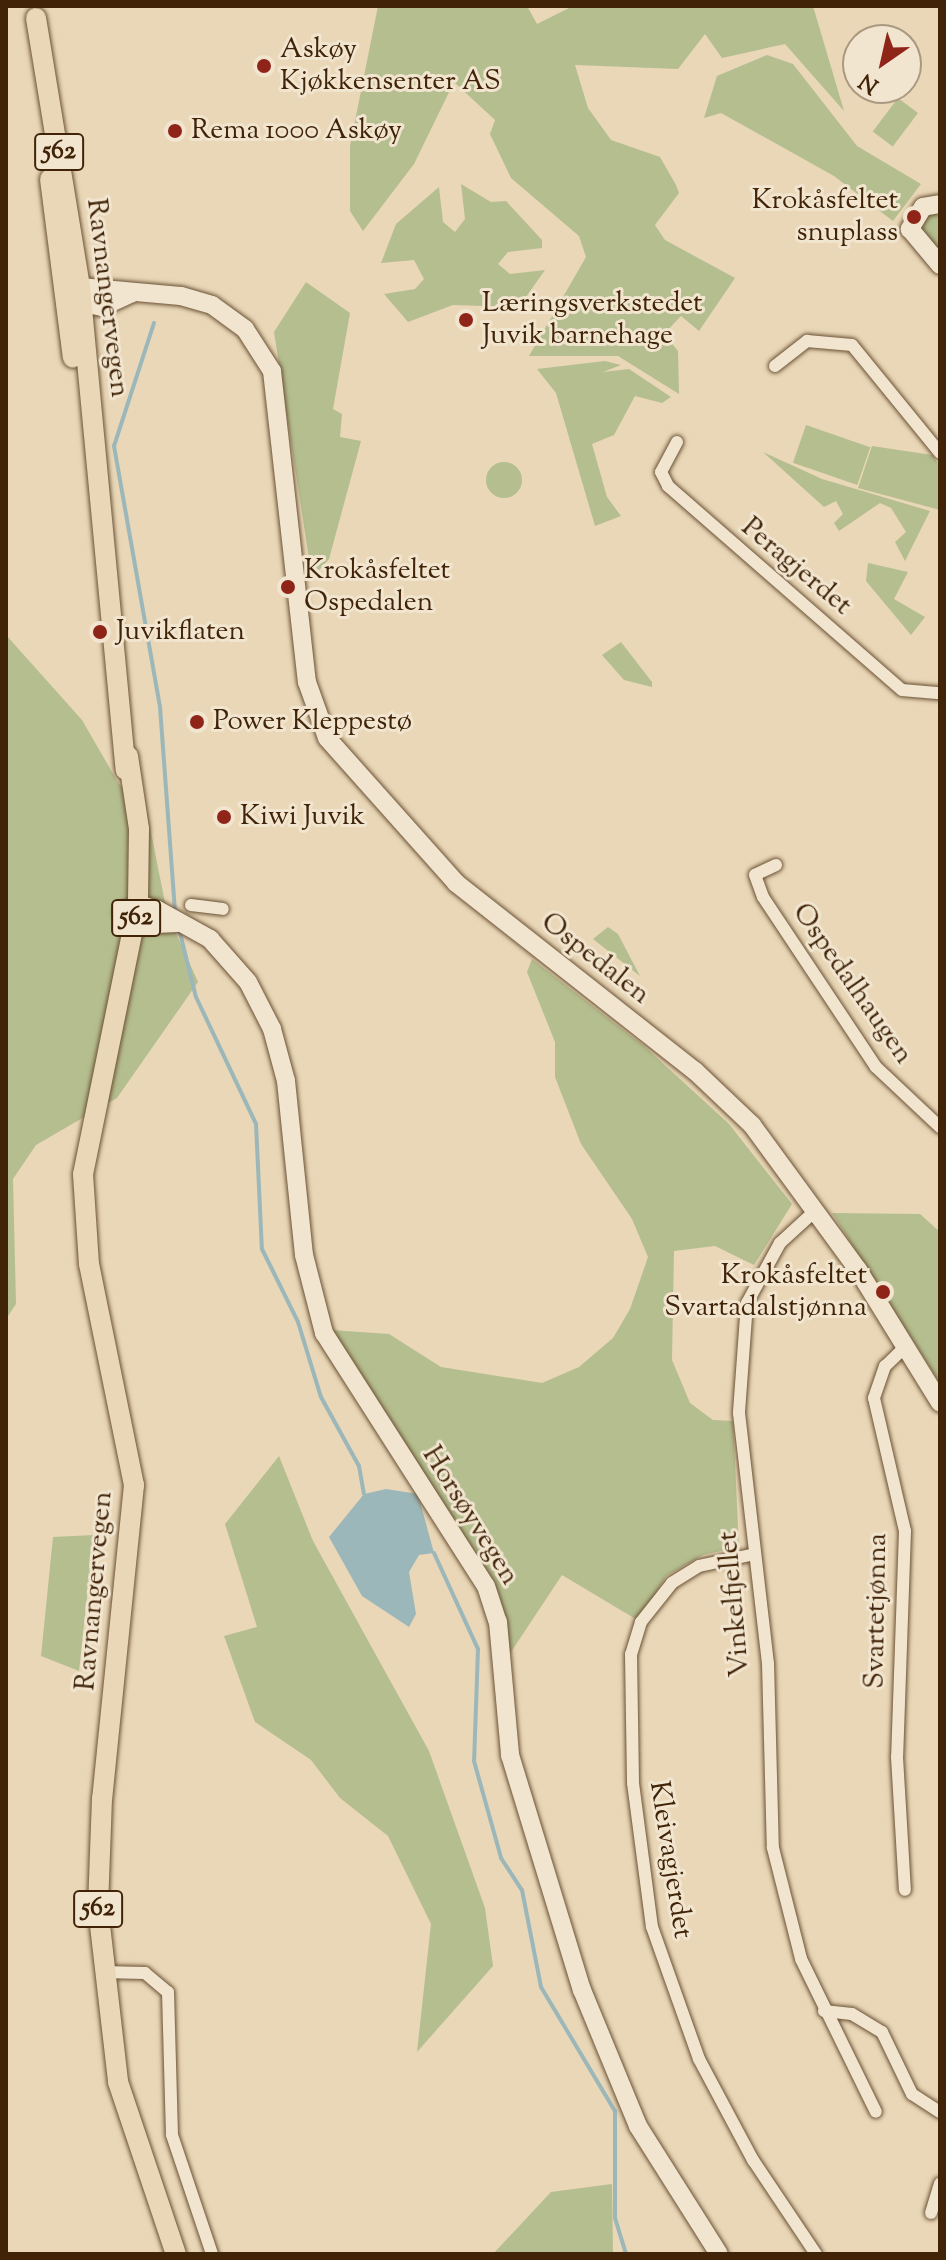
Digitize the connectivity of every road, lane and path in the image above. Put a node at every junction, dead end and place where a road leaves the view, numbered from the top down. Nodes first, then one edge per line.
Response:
1 (36, 12) edge
2 (940, 204) edge
3 (940, 265) edge
4 (75, 296) junction
5 (775, 366) dead end
6 (677, 442) dead end
7 (940, 453) edge
8 (940, 693) edge
9 (776, 865) dead end
10 (191, 905) dead end
11 (223, 909) dead end
12 (132, 914) junction
13 (940, 1127) edge
14 (816, 1210) junction
15 (905, 1347) junction
16 (940, 1403) edge
17 (755, 1554) junction
18 (905, 1890) dead end
19 (102, 1972) junction
20 (824, 2011) junction
21 (876, 2112) dead end
22 (940, 2112) edge
23 (940, 2183) edge
24 (931, 2213) dead end
25 (176, 2254) edge
26 (212, 2254) edge
27 (719, 2254) edge
28 (816, 2254) edge

1 - 4 main road, Ravnangervegen / 562
2 - 3 street
4 - 12 main road, Ravnangervegen / 562
4 - 14 street, Ospedalen
5 - 7 street
6 - 8 street, Peragjerdet
9 - 13 street, Ospedalhaugen
10 - 11 street
12 - 19 main road, Ravnangervegen / 562
12 - 27 street, Horsøyvegen
14 - 15 street, Ospedalen
14 - 17 street, Vinkelfjellet
15 - 16 street, Ospedalen
15 - 18 street, Svartetjønna
17 - 20 street, Vinkelfjellet
17 - 28 street, Kleivagjerdet
19 - 25 main road, Ravnangervegen / 562
19 - 26 street
20 - 21 street, Vinkelfjellet
20 - 22 street
23 - 24 street

